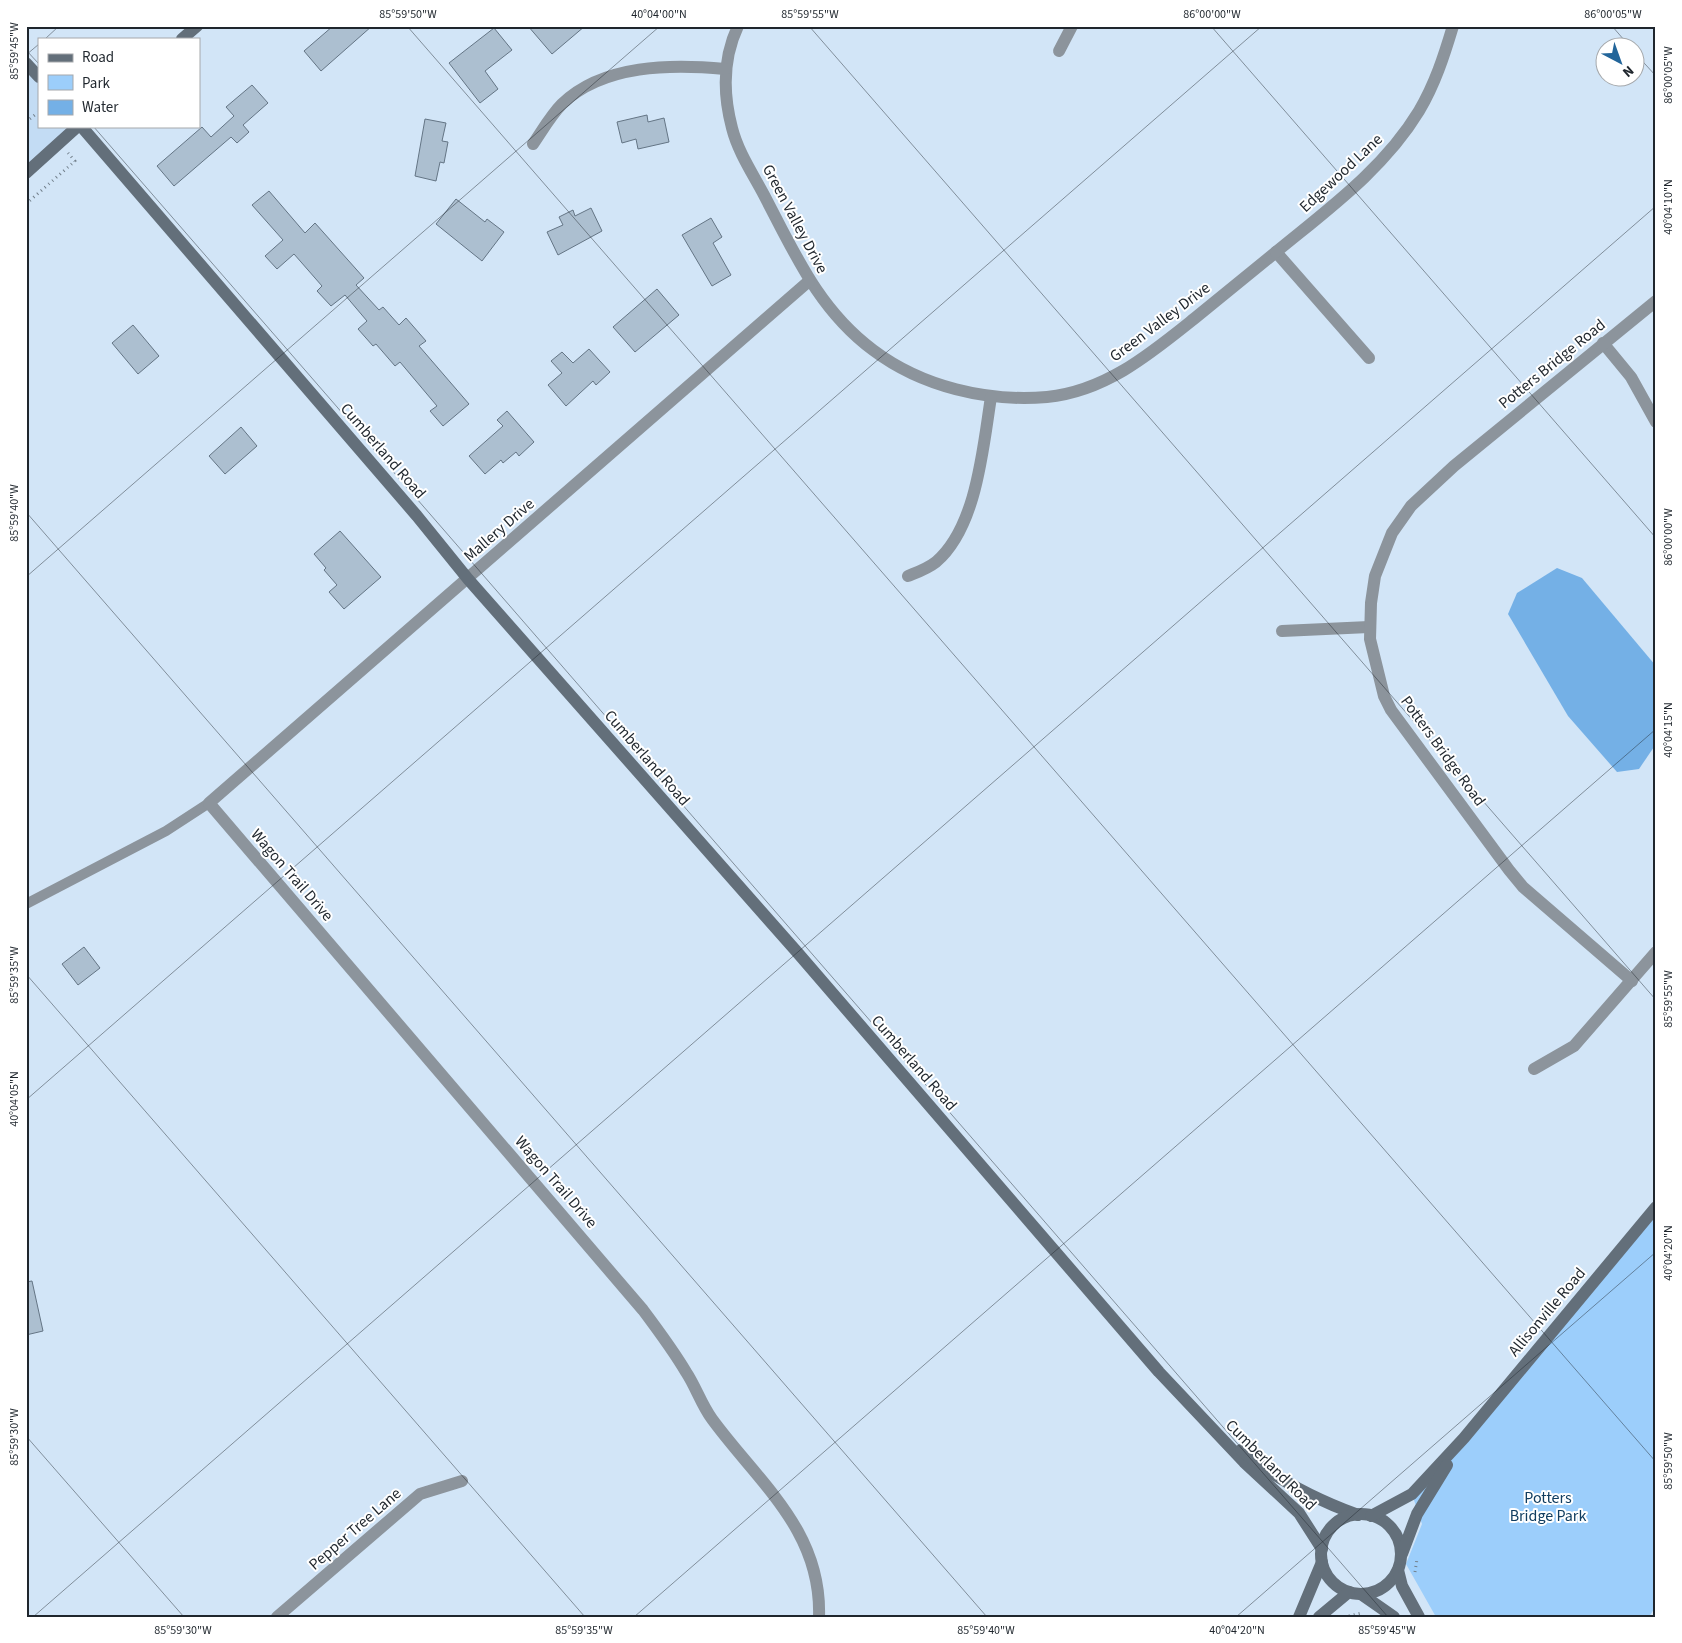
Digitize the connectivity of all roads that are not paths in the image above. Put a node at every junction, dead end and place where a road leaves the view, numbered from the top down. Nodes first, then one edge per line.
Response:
1 (197, 26) edge
2 (738, 26) edge
3 (1072, 26) edge
4 (1453, 26) edge
5 (183, 38) edge
6 (1059, 51) dead end
7 (26, 62) edge
8 (725, 69) junction
9 (38, 76) edge
10 (78, 128) edge
11 (82, 128) edge
12 (533, 144) dead end
13 (26, 173) edge
14 (1276, 252) junction
15 (810, 281) junction
16 (1656, 301) edge
17 (1603, 343) junction
18 (1368, 358) dead end
19 (991, 397) junction
20 (1656, 422) edge
21 (908, 576) dead end
22 (468, 578) junction
23 (1369, 627) junction
24 (1282, 631) dead end
25 (209, 803) junction
26 (26, 904) edge
27 (1656, 952) edge
28 (1632, 980) junction
29 (1534, 1070) dead end
30 (1656, 1207) edge
31 (1192, 1408) junction
32 (1464, 1438) junction
33 (462, 1481) dead end
34 (1365, 1516) junction
35 (1322, 1555) junction
36 (1400, 1564) junction
37 (1355, 1593) junction
38 (277, 1617) edge
39 (819, 1617) edge
40 (1299, 1617) edge
41 (1319, 1617) edge
42 (1394, 1617) edge
43 (1418, 1617) edge

1 - 5 street
2 - 8 street, Green Valley Drive
3 - 6 street
4 - 14 street, Edgewood Lane
7 - 9 street
8 - 12 street
8 - 15 street, Green Valley Drive
10 - 13 street
11 - 22 street, Cumberland Road
14 - 18 street
14 - 19 street, Green Valley Drive
15 - 19 street, Green Valley Drive
15 - 22 street, Mallery Drive
16 - 17 street, Potters Bridge Road
17 - 20 street
17 - 23 street, Potters Bridge Road
19 - 21 street
22 - 25 street, Mallery Drive
22 - 31 street, Cumberland Road
23 - 24 street
23 - 28 street, Potters Bridge Road
25 - 26 lane
25 - 39 street, Wagon Trail Drive
27 - 28 street
28 - 29 street
30 - 32 street, Allisonville Road
31 - 34 street, Cumberland Road
31 - 35 street, Cumberland Road
32 - 34 street, Allisonville Road
32 - 36 street, Allisonville Road
33 - 38 street, Pepper Tree Lane
34 - 35 street
34 - 36 street
35 - 37 street
35 - 40 street
36 - 37 street
36 - 43 street
37 - 41 street
37 - 42 street

